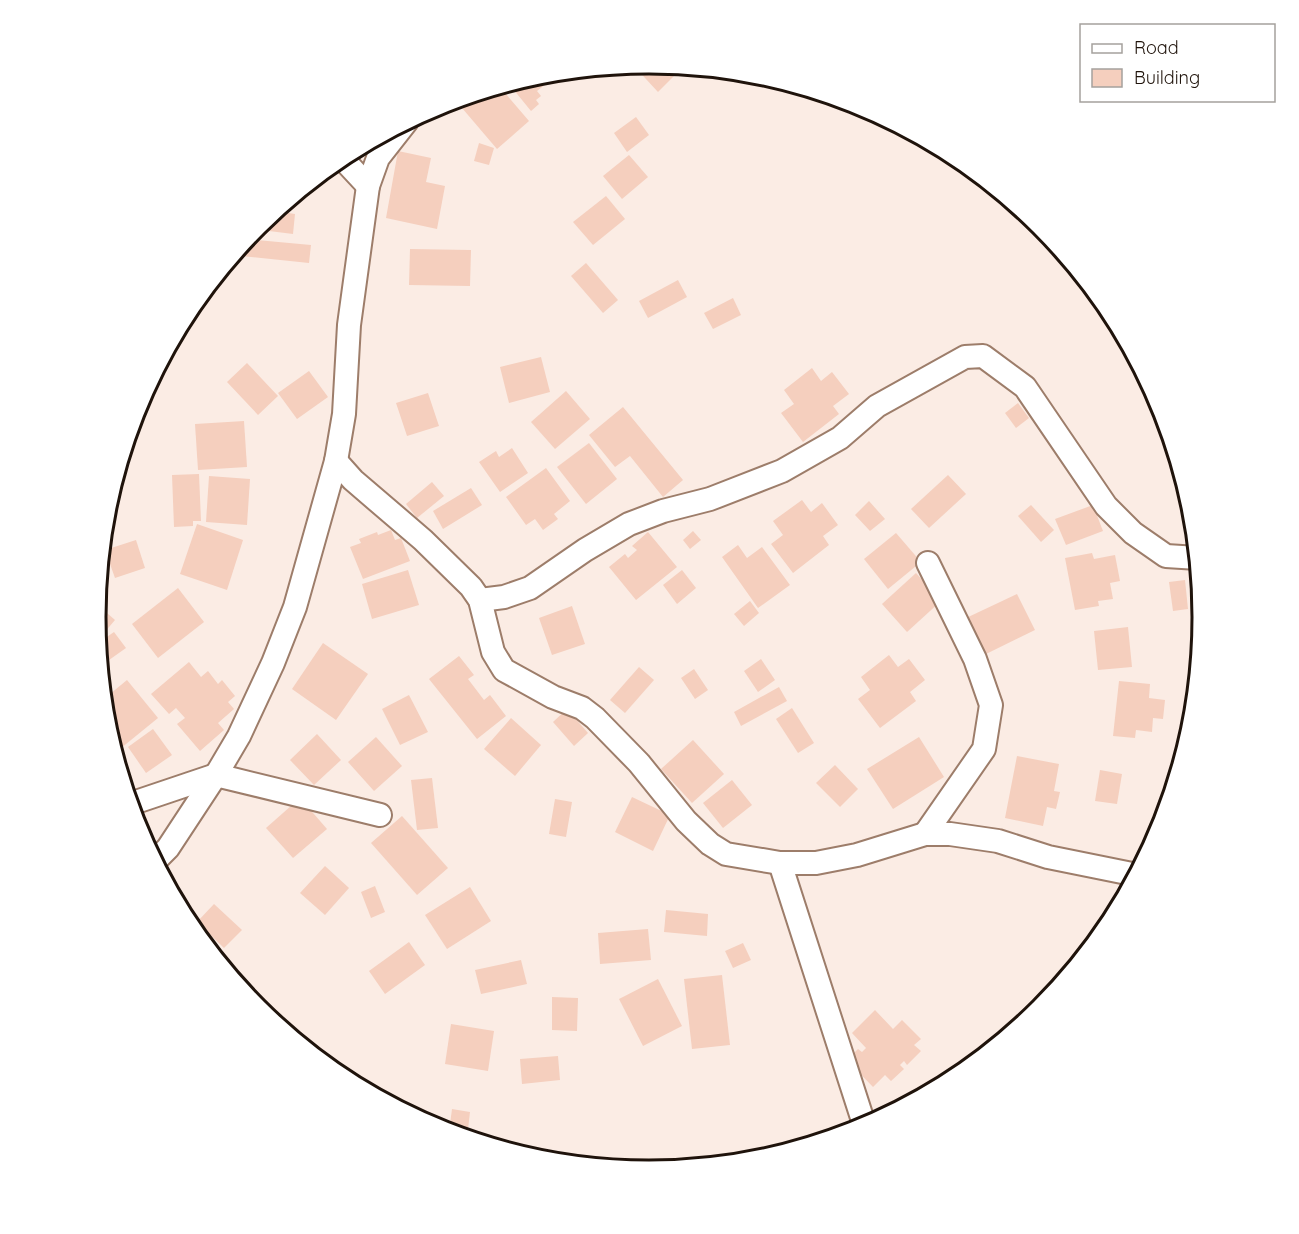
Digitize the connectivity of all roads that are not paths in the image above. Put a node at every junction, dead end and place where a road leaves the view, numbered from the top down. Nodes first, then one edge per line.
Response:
1 (394, 138) edge
2 (348, 165) edge
3 (368, 186) junction
4 (336, 462) junction
5 (1189, 557) edge
6 (928, 563) dead end
7 (480, 600) junction
8 (216, 775) junction
9 (138, 801) edge
10 (380, 815) dead end
11 (925, 834) junction
12 (161, 855) edge
13 (780, 863) junction
14 (1128, 873) edge
15 (862, 1117) edge

1 - 3 street
2 - 3 street
3 - 4 street
4 - 7 street
4 - 8 street
5 - 7 street
6 - 11 street
7 - 13 street
8 - 9 street
8 - 10 street
8 - 12 street
11 - 13 street
11 - 14 street
13 - 15 street

